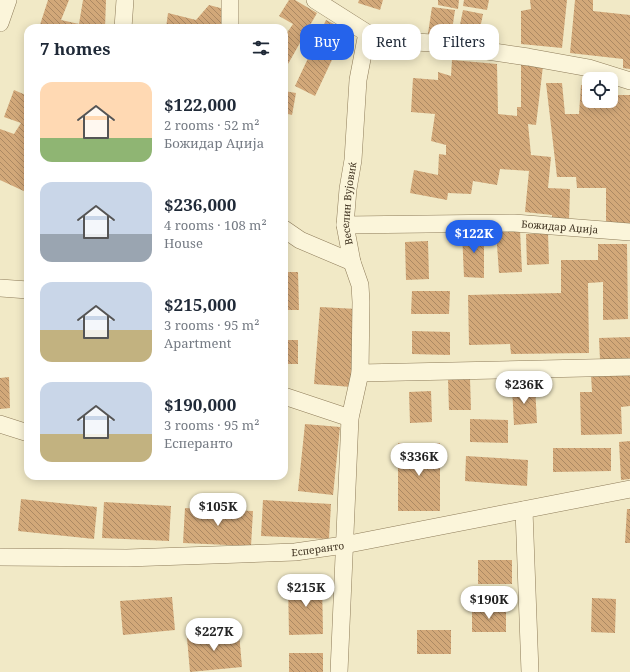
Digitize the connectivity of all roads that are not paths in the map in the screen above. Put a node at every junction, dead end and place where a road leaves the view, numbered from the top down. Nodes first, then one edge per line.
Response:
1 (8, 0) edge
2 (125, 0) edge
3 (230, 0) edge
4 (315, 0) edge
5 (0, 23) edge
6 (123, 24) edge
7 (230, 24) edge
8 (362, 30) edge
9 (421, 42) edge
10 (362, 59) edge
11 (630, 81) edge
12 (345, 225) junction
13 (288, 232) edge
14 (630, 232) edge
15 (352, 262) junction
16 (0, 288) edge
17 (24, 290) edge
18 (630, 367) edge
19 (360, 373) junction
20 (288, 397) edge
21 (350, 418) junction
22 (0, 424) edge
23 (24, 432) edge
24 (630, 489) edge
25 (524, 510) junction
26 (344, 546) junction
27 (0, 557) edge
28 (339, 672) edge
29 (530, 672) edge

1 - 5 street
2 - 6 street
3 - 7 street
4 - 8 street
9 - 11 street
10 - 12 street, Веселин Вујовиќ
12 - 14 street, Божидар Аџија
12 - 15 street, Веселин Вујовиќ
13 - 15 street
15 - 19 street, Веселин Вујовиќ
16 - 17 street
18 - 19 street
19 - 21 street, Веселин Вујовиќ
20 - 21 street
21 - 26 street, Веселин Вујовиќ
22 - 23 street
24 - 25 street, Есперанто
25 - 26 street, Есперанто
25 - 29 street
26 - 27 street, Есперанто
26 - 28 street, Веселин Вујовиќ

